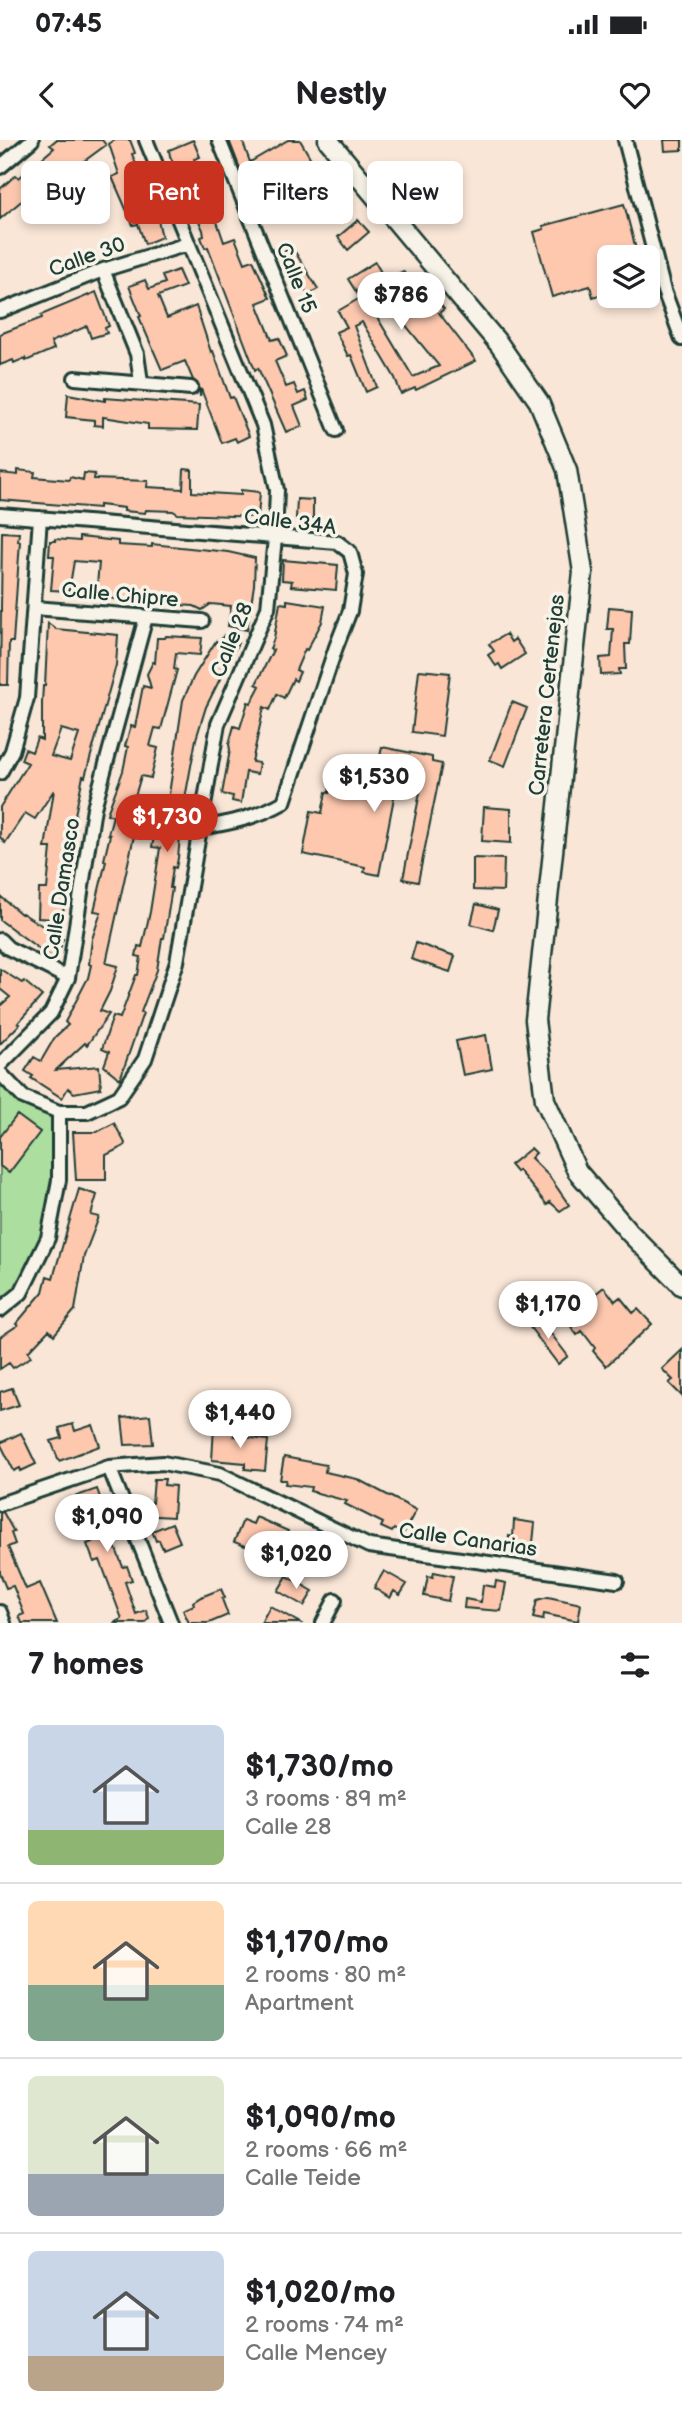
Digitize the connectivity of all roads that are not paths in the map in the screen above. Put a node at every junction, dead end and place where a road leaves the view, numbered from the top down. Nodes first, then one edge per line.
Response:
1 (32, 140) edge
2 (146, 140) edge
3 (219, 140) edge
4 (328, 140) edge
5 (625, 140) edge
6 (0, 167) edge
7 (188, 244) junction
8 (103, 270) junction
9 (0, 311) edge
10 (682, 340) edge
11 (75, 378) dead end
12 (141, 382) junction
13 (191, 388) dead end
14 (336, 430) dead end
15 (0, 515) edge
16 (40, 518) junction
17 (275, 538) junction
18 (34, 608) junction
19 (146, 617) junction
20 (202, 621) dead end
21 (0, 773) edge
22 (200, 828) junction
23 (0, 940) edge
24 (68, 978) junction
25 (0, 1065) edge
26 (0, 1073) edge
27 (59, 1112) junction
28 (682, 1286) edge
29 (0, 1310) edge
30 (109, 1466) junction
31 (0, 1504) edge
32 (617, 1581) dead end
33 (335, 1600) dead end
34 (0, 1612) edge
35 (4, 1623) edge
36 (171, 1623) edge
37 (323, 1623) edge

1 - 6 street
2 - 7 street, Calle 28
3 - 14 street, Calle 15
4 - 28 main road, Carretera Certenejas
5 - 10 street
7 - 8 street, Calle 30
7 - 17 street, Calle 28
8 - 9 street, Calle 30
8 - 12 street
11 - 12 street
12 - 13 street
15 - 16 street, Calle 34A
16 - 17 street, Calle 34A
16 - 18 street
17 - 22 street, Calle 28
17 - 22 street, Calle 34A
18 - 19 street, Calle Chipre
18 - 21 street
19 - 20 street, Calle Chipre
19 - 24 street, Calle Damasco
22 - 27 street, Calle 28
23 - 24 street
24 - 25 street, Calle Damasco
26 - 27 street
27 - 29 street
30 - 31 street, Calle Canarias
30 - 32 street, Calle Canarias
30 - 36 street
33 - 37 street
34 - 35 street

